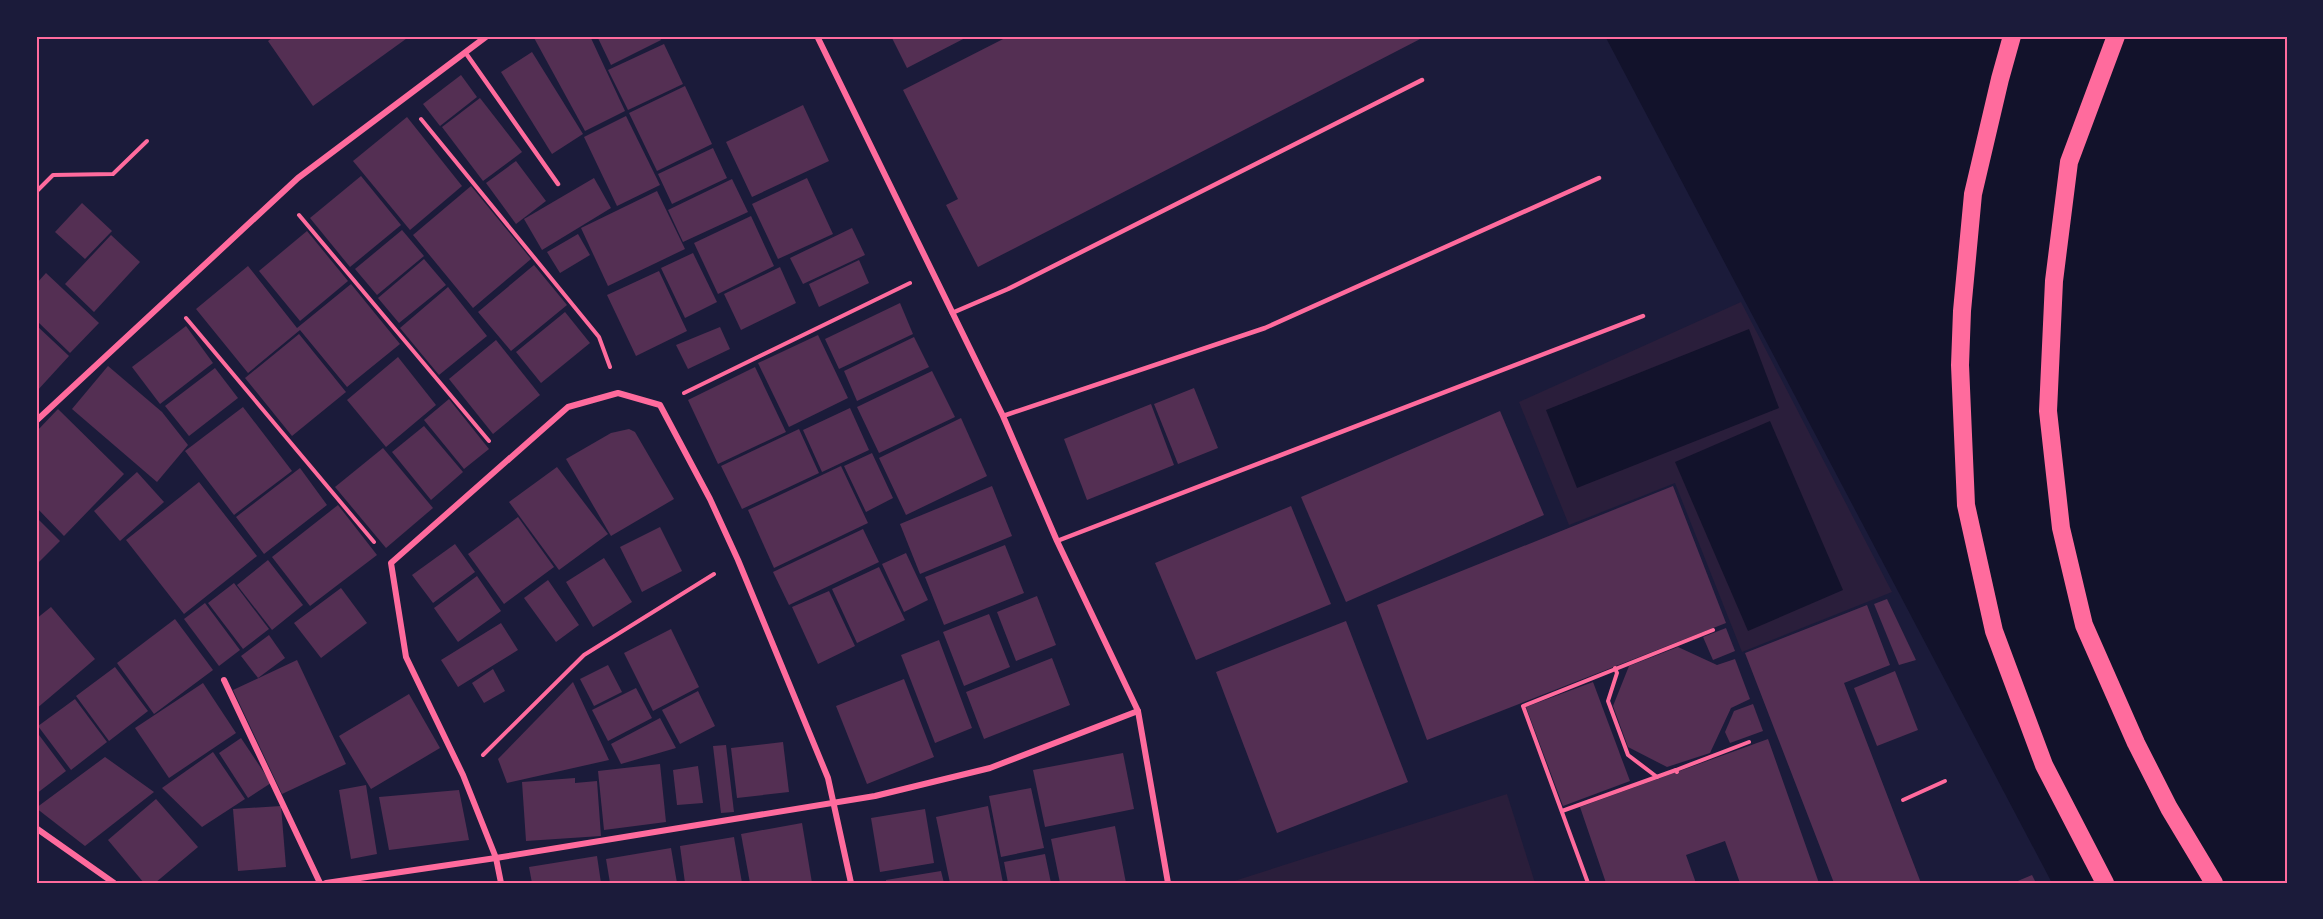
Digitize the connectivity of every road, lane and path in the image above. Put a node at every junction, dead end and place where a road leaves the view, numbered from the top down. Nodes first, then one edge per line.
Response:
1 (487, 36) edge
2 (818, 36) edge
3 (2012, 36) edge
4 (2116, 36) edge
5 (465, 52) junction
6 (1422, 80) dead end
7 (402, 98) junction
8 (147, 141) dead end
9 (1599, 178) dead end
10 (558, 184) dead end
11 (36, 192) edge
12 (280, 193) junction
13 (932, 273) junction
14 (170, 299) junction
15 (952, 313) junction
16 (1643, 316) dead end
17 (618, 393) junction
18 (660, 405) junction
19 (1003, 416) junction
20 (36, 421) edge
21 (507, 462) junction
22 (1057, 541) junction
23 (738, 560) junction
24 (391, 563) junction
25 (1713, 630) dead end
26 (1615, 668) junction
27 (224, 680) dead end
28 (1138, 711) junction
29 (1749, 742) dead end
30 (463, 775) junction
31 (1657, 777) junction
32 (1945, 781) dead end
33 (1903, 800) dead end
34 (835, 804) junction
35 (1562, 811) junction
36 (36, 828) edge
37 (496, 858) junction
38 (114, 883) edge
39 (320, 883) edge
40 (326, 883) edge
41 (501, 883) edge
42 (851, 883) edge
43 (1168, 883) edge
44 (1588, 883) edge
45 (2105, 883) edge
46 (2214, 883) edge

1 - 5 street
2 - 13 street
3 - 45 highway
4 - 46 highway
5 - 7 street
5 - 10 lane
6 - 15 lane
7 - 12 street
7 - 17 path
8 - 11 path
9 - 19 lane
12 - 14 street
12 - 21 path
13 - 15 street
13 - 18 path
14 - 20 street
14 - 24 path
15 - 19 street
16 - 22 lane
17 - 18 street
17 - 21 street
18 - 23 street
19 - 22 street
21 - 24 street
22 - 28 street
23 - 30 path
23 - 34 street
24 - 30 street
25 - 26 path
26 - 31 path
26 - 35 path
27 - 39 street
28 - 34 street
28 - 43 street
29 - 31 path
30 - 37 street
31 - 35 path
32 - 33 path
34 - 37 street
34 - 42 street
35 - 44 path
36 - 38 street
37 - 40 street
37 - 41 street

